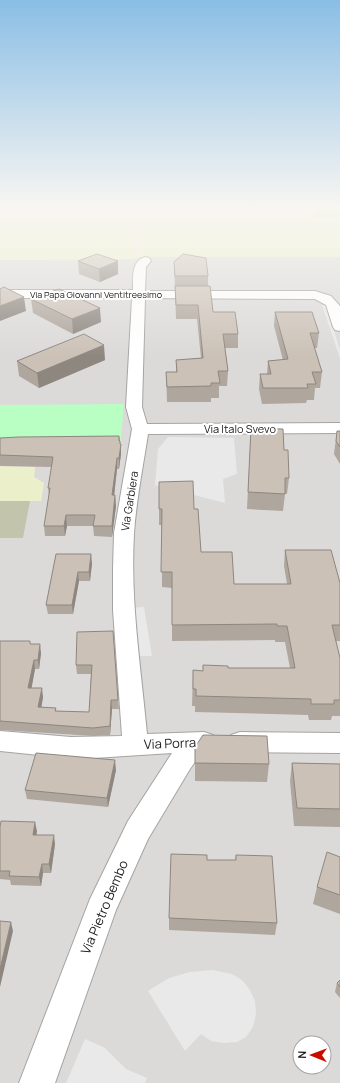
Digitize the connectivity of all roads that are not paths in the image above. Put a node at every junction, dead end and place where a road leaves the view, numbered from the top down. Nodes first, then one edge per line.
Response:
1 (145, 261) dead end
2 (0, 294) edge
3 (138, 294) junction
4 (340, 327) edge
5 (340, 428) edge
6 (140, 429) junction
7 (0, 741) edge
8 (195, 742) junction
9 (340, 743) edge
10 (135, 744) junction
11 (37, 1083) edge

1 - 3 street, Via Garbiera
2 - 3 street, Via Papa Giovanni Ventitreesimo
3 - 4 street, Via Papa Giovanni Ventitreesimo
3 - 6 street, Via Garbiera
5 - 6 street, Via Italo Svevo
6 - 10 street, Via Garbiera
7 - 10 street, Via Porra
8 - 9 street, Via Porra
8 - 10 street, Via Porra
8 - 11 street, Via Pietro Bembo

